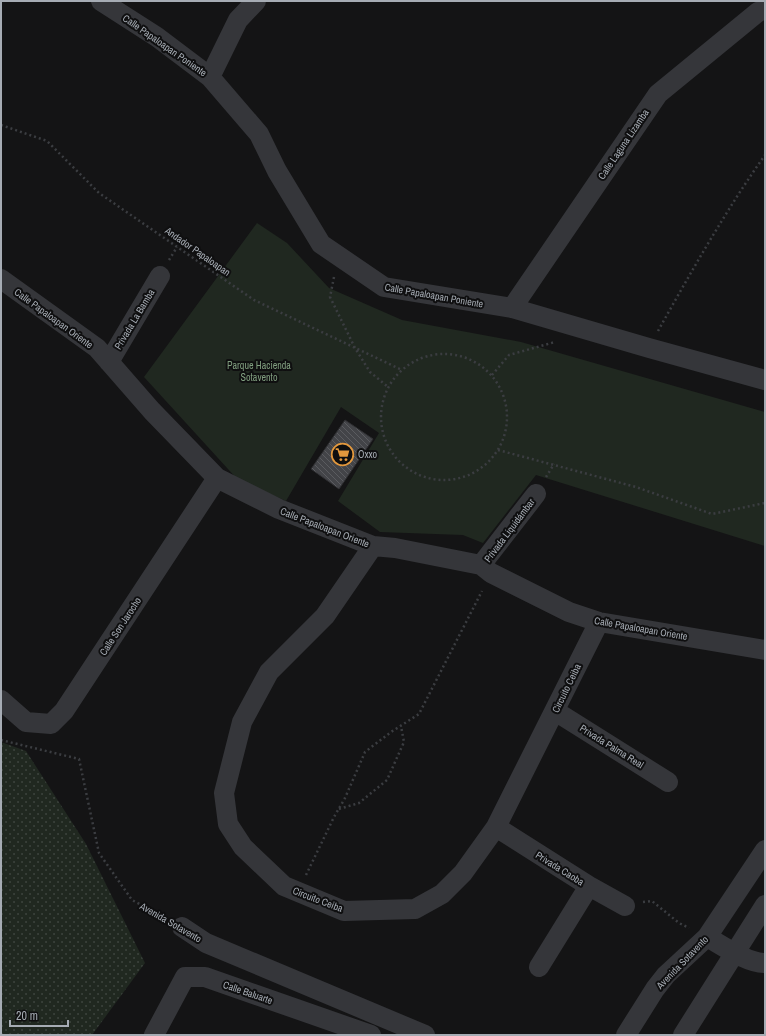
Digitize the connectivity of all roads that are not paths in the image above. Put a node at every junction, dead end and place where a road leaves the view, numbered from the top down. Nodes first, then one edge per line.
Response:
1 (101, 1) edge
2 (256, 1) edge
3 (765, 9) edge
4 (210, 77) junction
5 (160, 276) dead end
6 (1, 279) edge
7 (512, 308) junction
8 (108, 362) junction
9 (765, 380) edge
10 (217, 478) junction
11 (536, 494) dead end
12 (373, 546) junction
13 (486, 569) junction
14 (599, 622) junction
15 (765, 650) edge
16 (1, 700) edge
17 (555, 711) junction
18 (668, 782) dead end
19 (496, 828) junction
20 (765, 850) edge
21 (589, 886) junction
22 (765, 905) edge
23 (625, 906) road end
24 (182, 927) road end
25 (707, 937) junction
26 (735, 953) junction
27 (765, 964) edge
28 (539, 966) dead end
29 (154, 1035) edge
30 (371, 1035) edge
31 (425, 1035) edge
32 (626, 1035) edge
33 (683, 1035) edge

1 - 4 street, Calle Papaloapan Poniente
2 - 4 street
3 - 7 street, Calle Laguna Lizamba
4 - 7 street, Calle Papaloapan Poniente
5 - 8 street, Privada La Bamba
6 - 8 street, Calle Papaloapan Oriente
7 - 9 street, Calle Papaloapan Poniente
8 - 10 street, Calle Papaloapan Oriente
10 - 12 street, Calle Papaloapan Oriente
10 - 16 street, Calle Son Jarocho
11 - 13 street, Privada Liquidámbar
12 - 13 street, Calle Papaloapan Oriente
12 - 19 street, Circuito Ceiba
13 - 14 street, Calle Papaloapan Oriente
14 - 15 street, Calle Papaloapan Oriente
14 - 17 street, Circuito Ceiba
17 - 18 street, Privada Palma Real
17 - 19 street, Circuito Ceiba
19 - 21 street, Privada Caoba
20 - 25 street, Avenida Sotavento
21 - 23 street, Privada Caoba
21 - 28 street
22 - 26 street
24 - 31 street, Avenida Sotavento
25 - 26 street
25 - 32 street, Avenida Sotavento
26 - 27 street
26 - 33 street
29 - 30 street, Calle Baluarte

